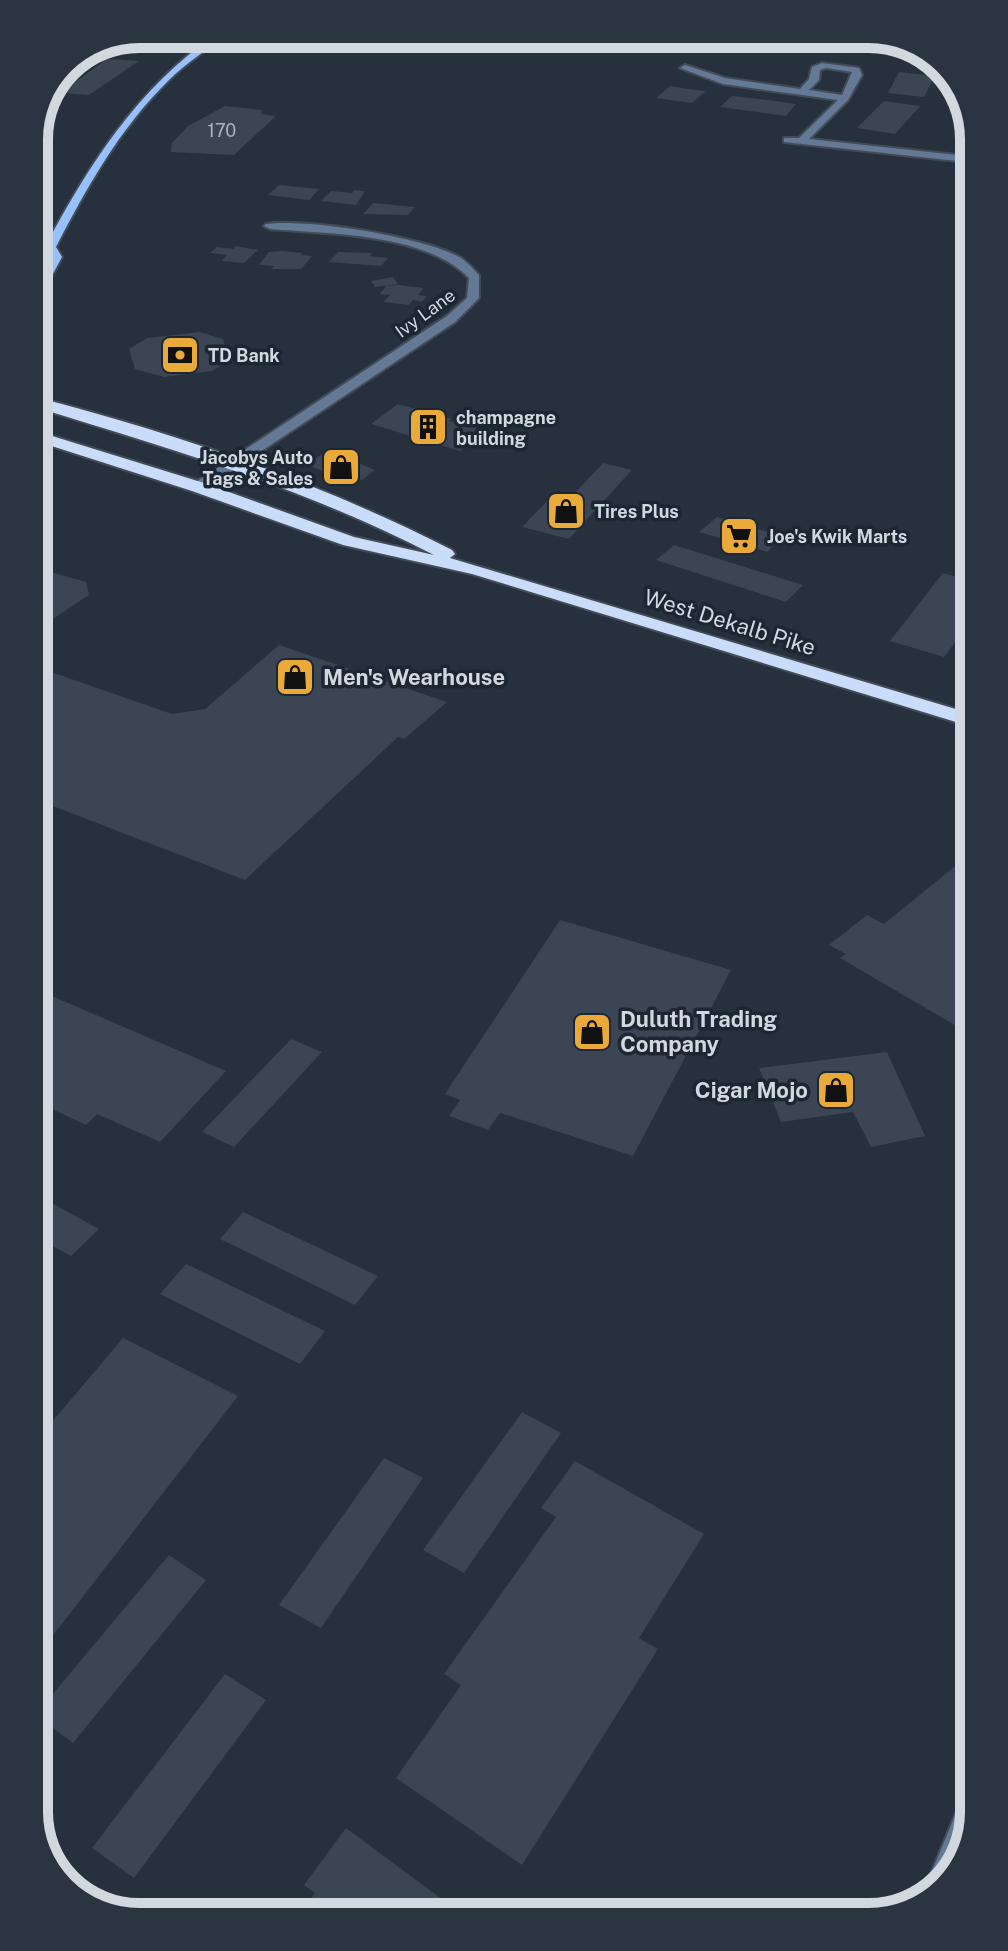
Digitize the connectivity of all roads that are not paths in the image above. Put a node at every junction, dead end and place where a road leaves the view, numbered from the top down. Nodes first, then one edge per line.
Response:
1 (201, 48) edge
2 (685, 68) dead end
3 (802, 92) junction
4 (845, 98) junction
5 (788, 140) dead end
6 (802, 141) junction
7 (960, 158) edge
8 (270, 226) dead end
9 (50, 247) joint
10 (48, 272) edge
11 (48, 406) edge
12 (48, 440) edge
13 (235, 463) junction
14 (198, 487) junction
15 (477, 570) junction
16 (960, 717) edge

1 - 9 main road
2 - 3 street
3 - 4 street
3 - 4 street
4 - 6 street
5 - 6 street
6 - 7 street
8 - 13 street, Ivy Lane
9 - 10 main road
11 - 13 highway, West Dekalb Pike
12 - 14 highway, West Dekalb Pike
13 - 14 street, Ivy Lane
13 - 15 highway, West Dekalb Pike
14 - 15 highway, West Dekalb Pike
15 - 16 highway, West Dekalb Pike

